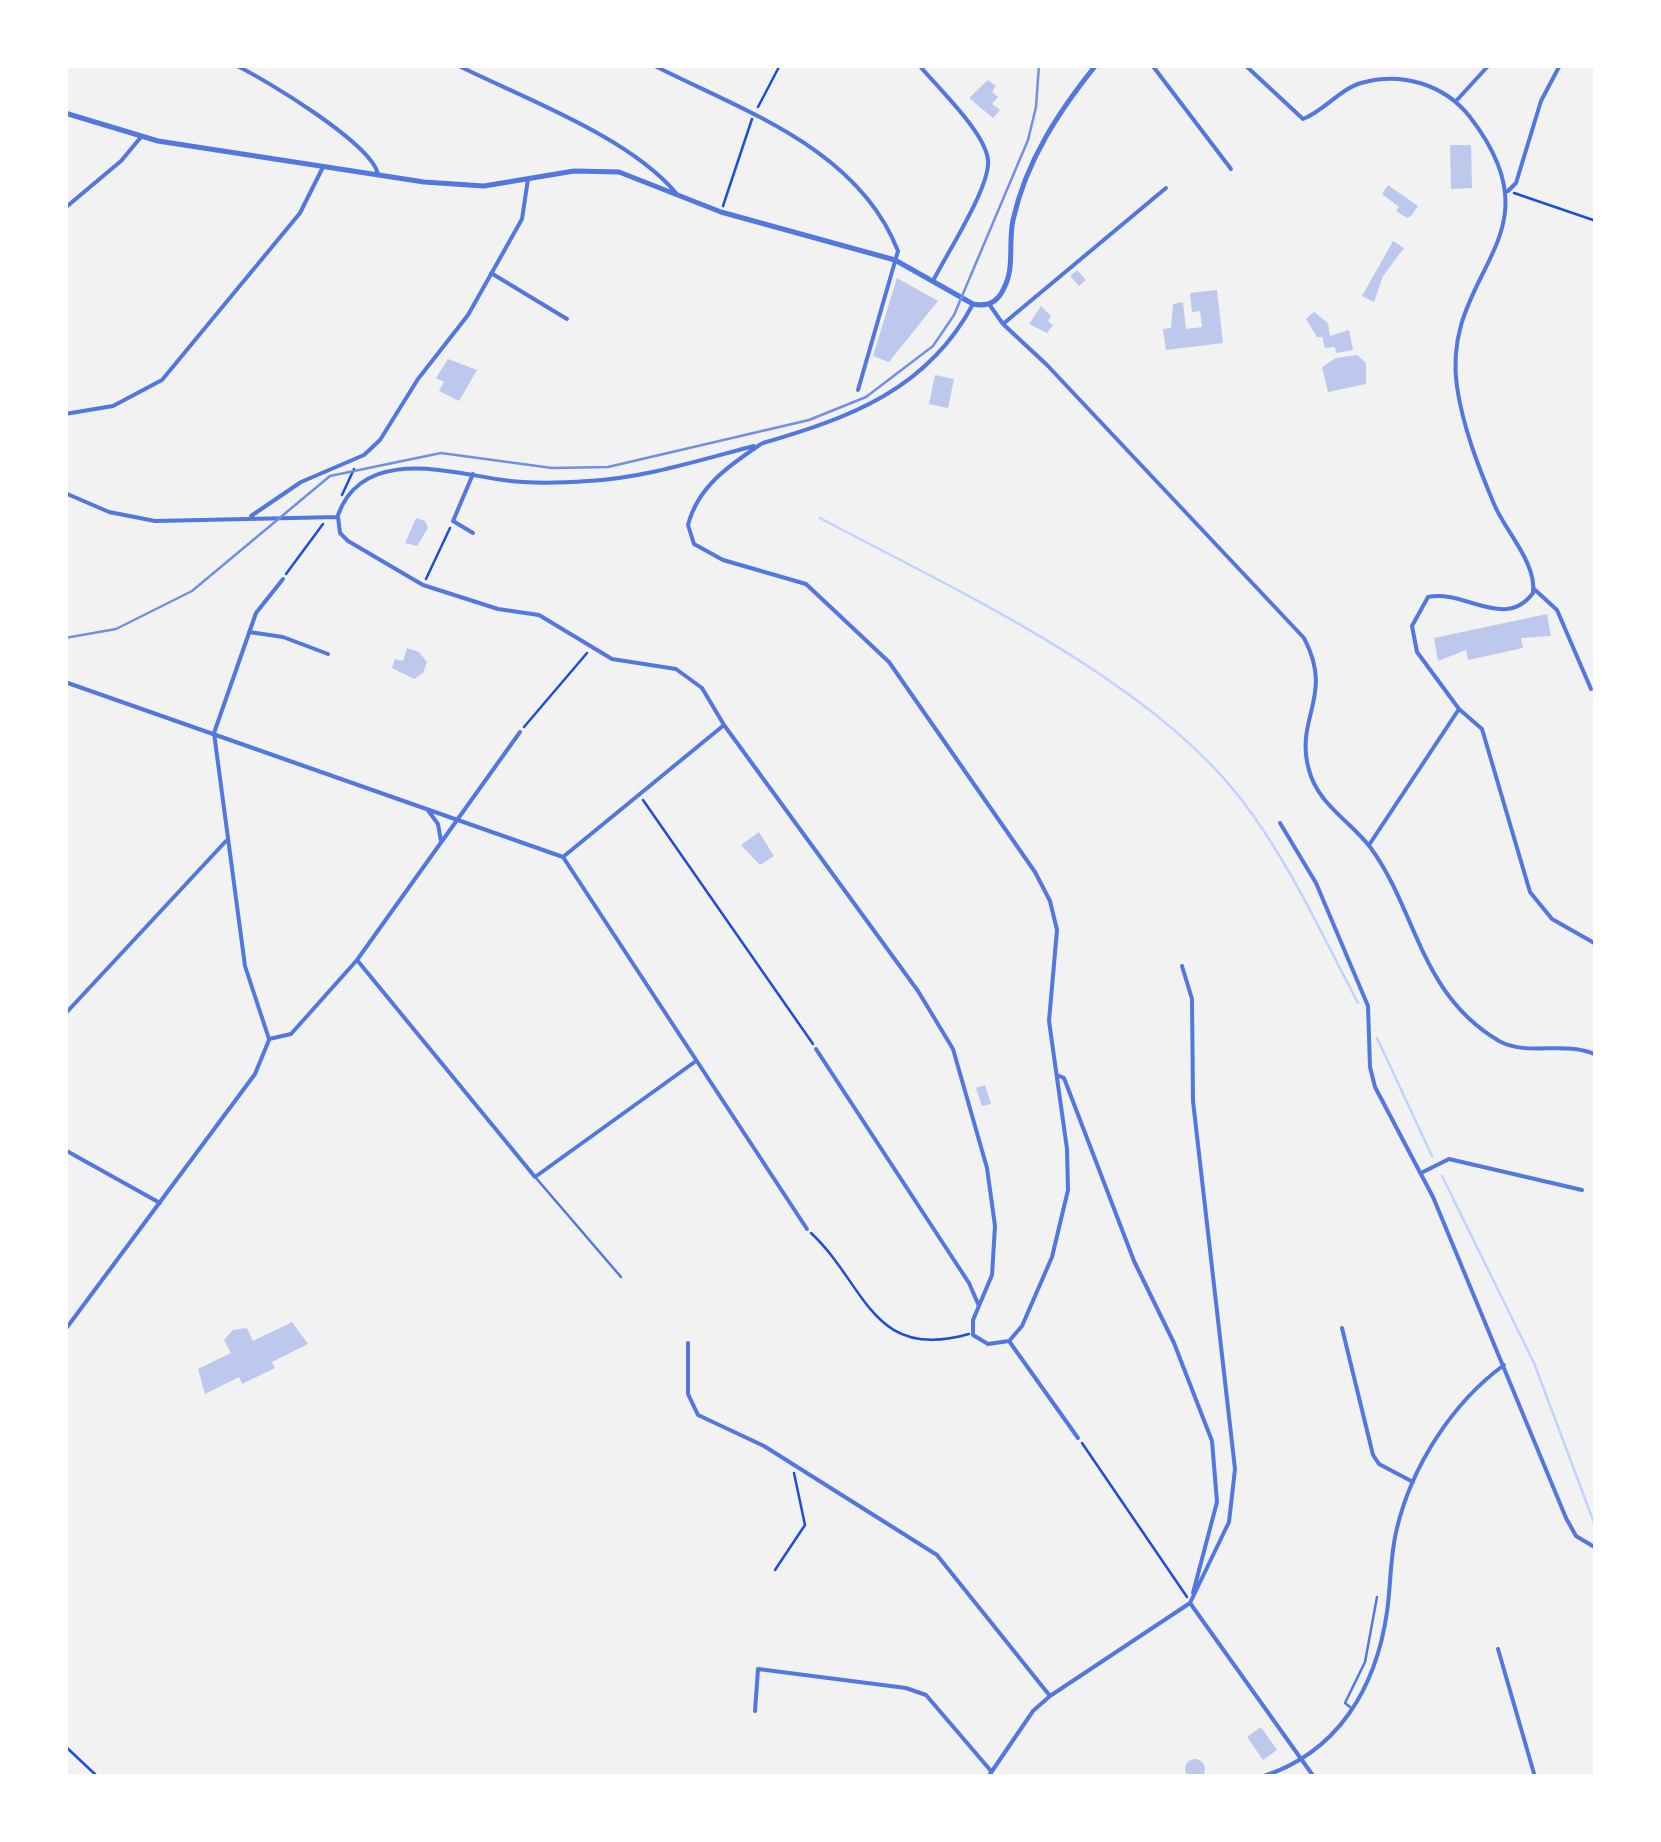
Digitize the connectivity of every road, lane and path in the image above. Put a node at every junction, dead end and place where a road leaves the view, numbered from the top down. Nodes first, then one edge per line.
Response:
1 (235, 65) edge
2 (457, 65) edge
3 (654, 65) edge
4 (780, 65) edge
5 (918, 65) edge
6 (1096, 65) edge
7 (1152, 65) edge
8 (1245, 65) edge
9 (1489, 65) edge
10 (1560, 65) edge
11 (1457, 100) junction
12 (760, 102) dead end
13 (65, 113) edge
14 (750, 128) dead end
15 (140, 137) junction
16 (323, 167) junction
17 (1231, 169) dead end
18 (378, 175) junction
19 (528, 179) junction
20 (1166, 188) dead end
21 (1508, 191) junction
22 (677, 194) junction
23 (725, 200) dead end
24 (65, 208) edge
25 (1596, 222) edge
26 (895, 260) junction
27 (491, 274) junction
28 (933, 281) junction
29 (973, 304) junction
30 (989, 304) junction
31 (567, 319) dead end
32 (1003, 324) junction
33 (858, 390) dead end
34 (65, 414) edge
35 (761, 444) junction
36 (354, 460) junction
37 (473, 474) junction
38 (353, 479) dead end
39 (65, 493) edge
40 (252, 516) junction
41 (338, 517) junction
42 (453, 521) junction
43 (474, 534) dead end
44 (282, 579) joint
45 (423, 585) junction
46 (1533, 588) junction
47 (248, 632) junction
48 (591, 648) junction
49 (328, 654) dead end
50 (65, 682) edge
51 (1591, 689) dead end
52 (1459, 709) junction
53 (724, 725) junction
54 (520, 732) joint
55 (214, 733) junction
56 (640, 795) junction
57 (427, 808) junction
58 (455, 818) junction
59 (1280, 823) dead end
60 (226, 840) junction
61 (441, 841) junction
62 (1369, 845) junction
63 (563, 857) junction
64 (1596, 944) edge
65 (357, 960) junction
66 (1182, 966) dead end
67 (65, 1014) edge
68 (269, 1040) junction
69 (816, 1049) joint
70 (1596, 1055) edge
71 (696, 1061) junction
72 (1057, 1075) junction
73 (65, 1150) edge
74 (1421, 1174) junction
75 (536, 1176) junction
76 (1582, 1190) dead end
77 (160, 1203) junction
78 (807, 1229) joint
79 (621, 1277) dead end
80 (979, 1306) junction
81 (1342, 1328) dead end
82 (65, 1330) edge
83 (973, 1333) junction
84 (1008, 1341) junction
85 (688, 1343) dead end
86 (1504, 1365) junction
87 (1078, 1438) joint
88 (794, 1463) junction
89 (1414, 1482) junction
90 (1596, 1548) edge
91 (775, 1570) dead end
92 (1377, 1597) dead end
93 (1190, 1603) junction
94 (1498, 1649) dead end
95 (1050, 1696) junction
96 (1353, 1710) junction
97 (755, 1711) dead end
98 (65, 1746) edge
99 (1301, 1760) junction
100 (990, 1774) edge
101 (98, 1777) edge
102 (1261, 1777) edge
103 (1314, 1777) edge
104 (1535, 1777) edge

1 - 18 street
2 - 22 street
3 - 26 street
4 - 12 path
5 - 28 street
6 - 30 street
7 - 17 street
8 - 11 street
9 - 11 street
10 - 21 street
11 - 21 street
13 - 15 street
14 - 23 path
15 - 16 street
15 - 24 street
16 - 18 street
16 - 34 street
18 - 19 street
19 - 22 street
19 - 27 street
20 - 32 street
21 - 25 path
21 - 46 street
22 - 26 street
26 - 28 street
26 - 33 street
27 - 31 street
27 - 36 street
28 - 29 street
29 - 30 street
29 - 35 street
30 - 32 street
32 - 62 street
35 - 37 street
35 - 72 street
36 - 38 path
36 - 40 street
37 - 41 street
37 - 42 street
39 - 40 street
40 - 41 street
41 - 44 path
41 - 45 street
42 - 43 street
42 - 45 path
44 - 47 street
45 - 48 street
46 - 51 street
46 - 52 street
47 - 49 street
47 - 55 street
48 - 53 street
48 - 54 path
50 - 55 street
52 - 62 street
52 - 64 street
53 - 56 street
53 - 80 street
54 - 58 street
55 - 57 street
55 - 60 street
56 - 63 street
56 - 69 path
57 - 58 street
57 - 61 street
58 - 61 street
58 - 63 street
59 - 74 street
60 - 67 street
60 - 68 street
61 - 65 street
62 - 70 street
63 - 71 street
65 - 68 street
65 - 75 street
66 - 93 street
68 - 77 street
69 - 80 street
71 - 75 street
71 - 78 street
72 - 84 street
72 - 93 street
73 - 77 street
74 - 76 street
74 - 86 street
75 - 79 lane
77 - 82 street
78 - 83 path
80 - 83 street
81 - 89 street
83 - 84 street
84 - 87 street
85 - 88 street
86 - 89 street
86 - 90 street
87 - 93 path
88 - 91 path
88 - 95 street
89 - 96 street
92 - 96 lane
93 - 95 street
93 - 99 street
94 - 104 street
95 - 100 street
96 - 99 street
97 - 100 street
98 - 101 path
99 - 102 street
99 - 103 street

